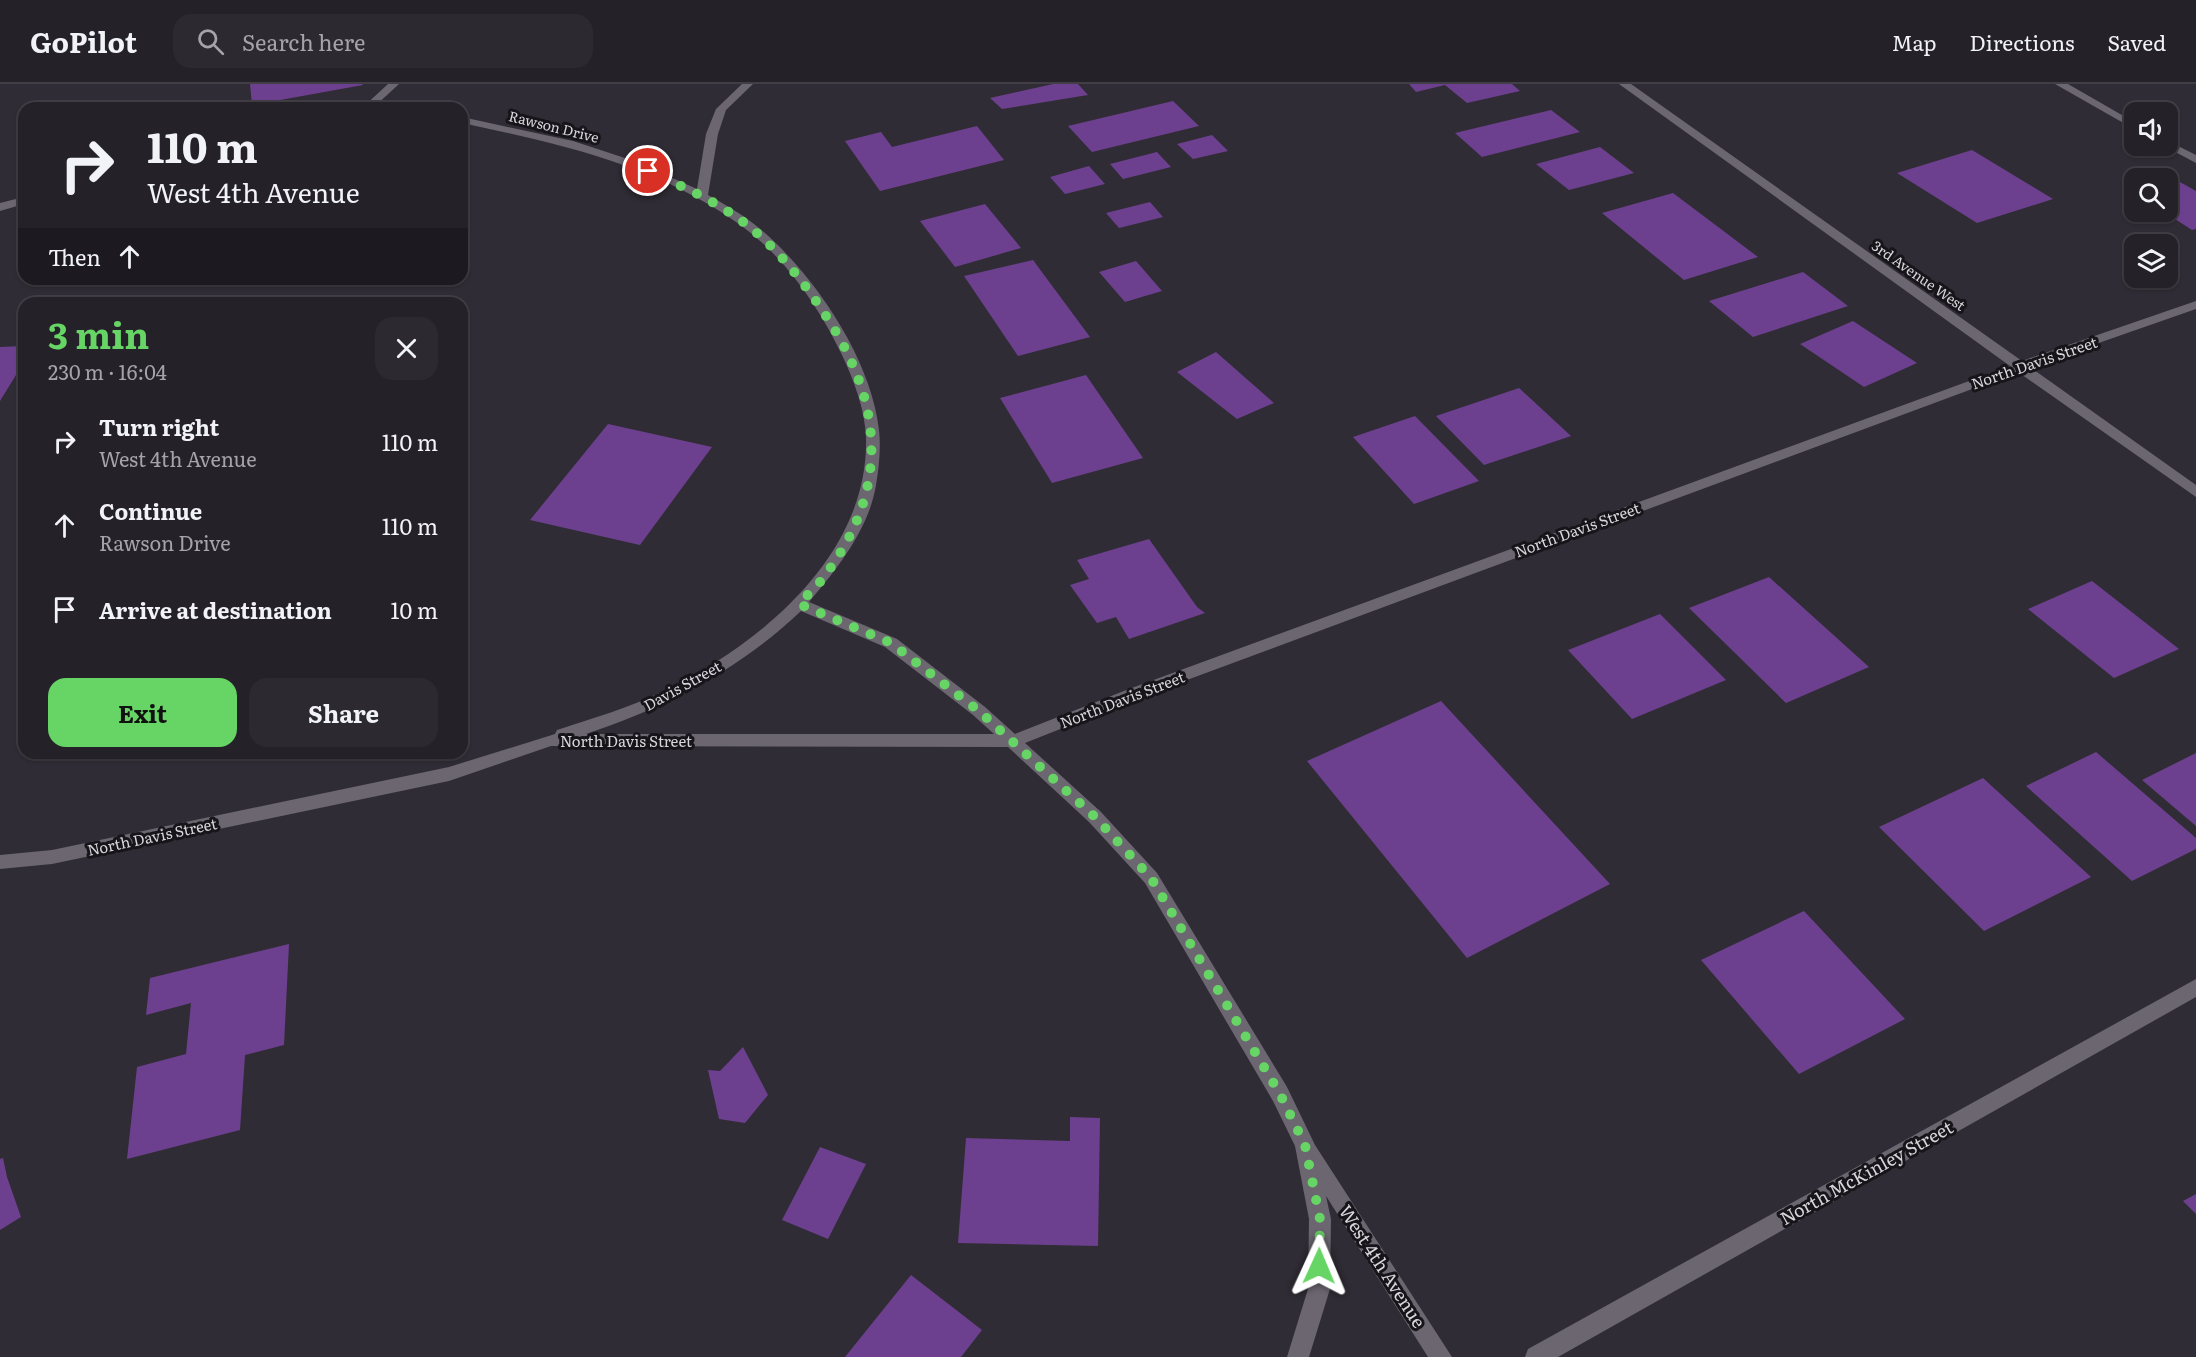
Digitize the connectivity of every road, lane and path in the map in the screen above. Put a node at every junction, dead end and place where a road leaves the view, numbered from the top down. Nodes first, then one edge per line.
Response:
1 (394, 84) edge
2 (748, 84) edge
3 (1624, 84) edge
4 (2060, 84) edge
5 (374, 102) edge
6 (2124, 120) edge
7 (468, 121) edge
8 (2178, 150) edge
9 (2196, 160) edge
10 (702, 196) junction
11 (18, 202) edge
12 (0, 207) edge
13 (2196, 305) edge
14 (2022, 367) junction
15 (2196, 492) edge
16 (799, 604) junction
17 (551, 740) junction
18 (1013, 741) junction
19 (0, 862) edge
20 (2196, 987) edge
21 (1305, 1145) junction
22 (1298, 1357) edge
23 (1441, 1357) edge
24 (1536, 1357) edge

1 - 5 street
2 - 10 street
3 - 14 street, 3rd Avenue West
4 - 6 street
7 - 10 street, Rawson Drive
8 - 9 street
10 - 16 street
11 - 12 street
13 - 14 street, North Davis Street
14 - 15 street, 3rd Avenue West
14 - 18 street, North Davis Street
16 - 17 street, Davis Street
16 - 18 street, West 4th Avenue
17 - 18 street, North Davis Street
17 - 19 street, North Davis Street
18 - 21 street, West 4th Avenue
20 - 24 street, North McKinley Street
21 - 22 street, West 4th Avenue
21 - 23 street, West 4th Avenue

